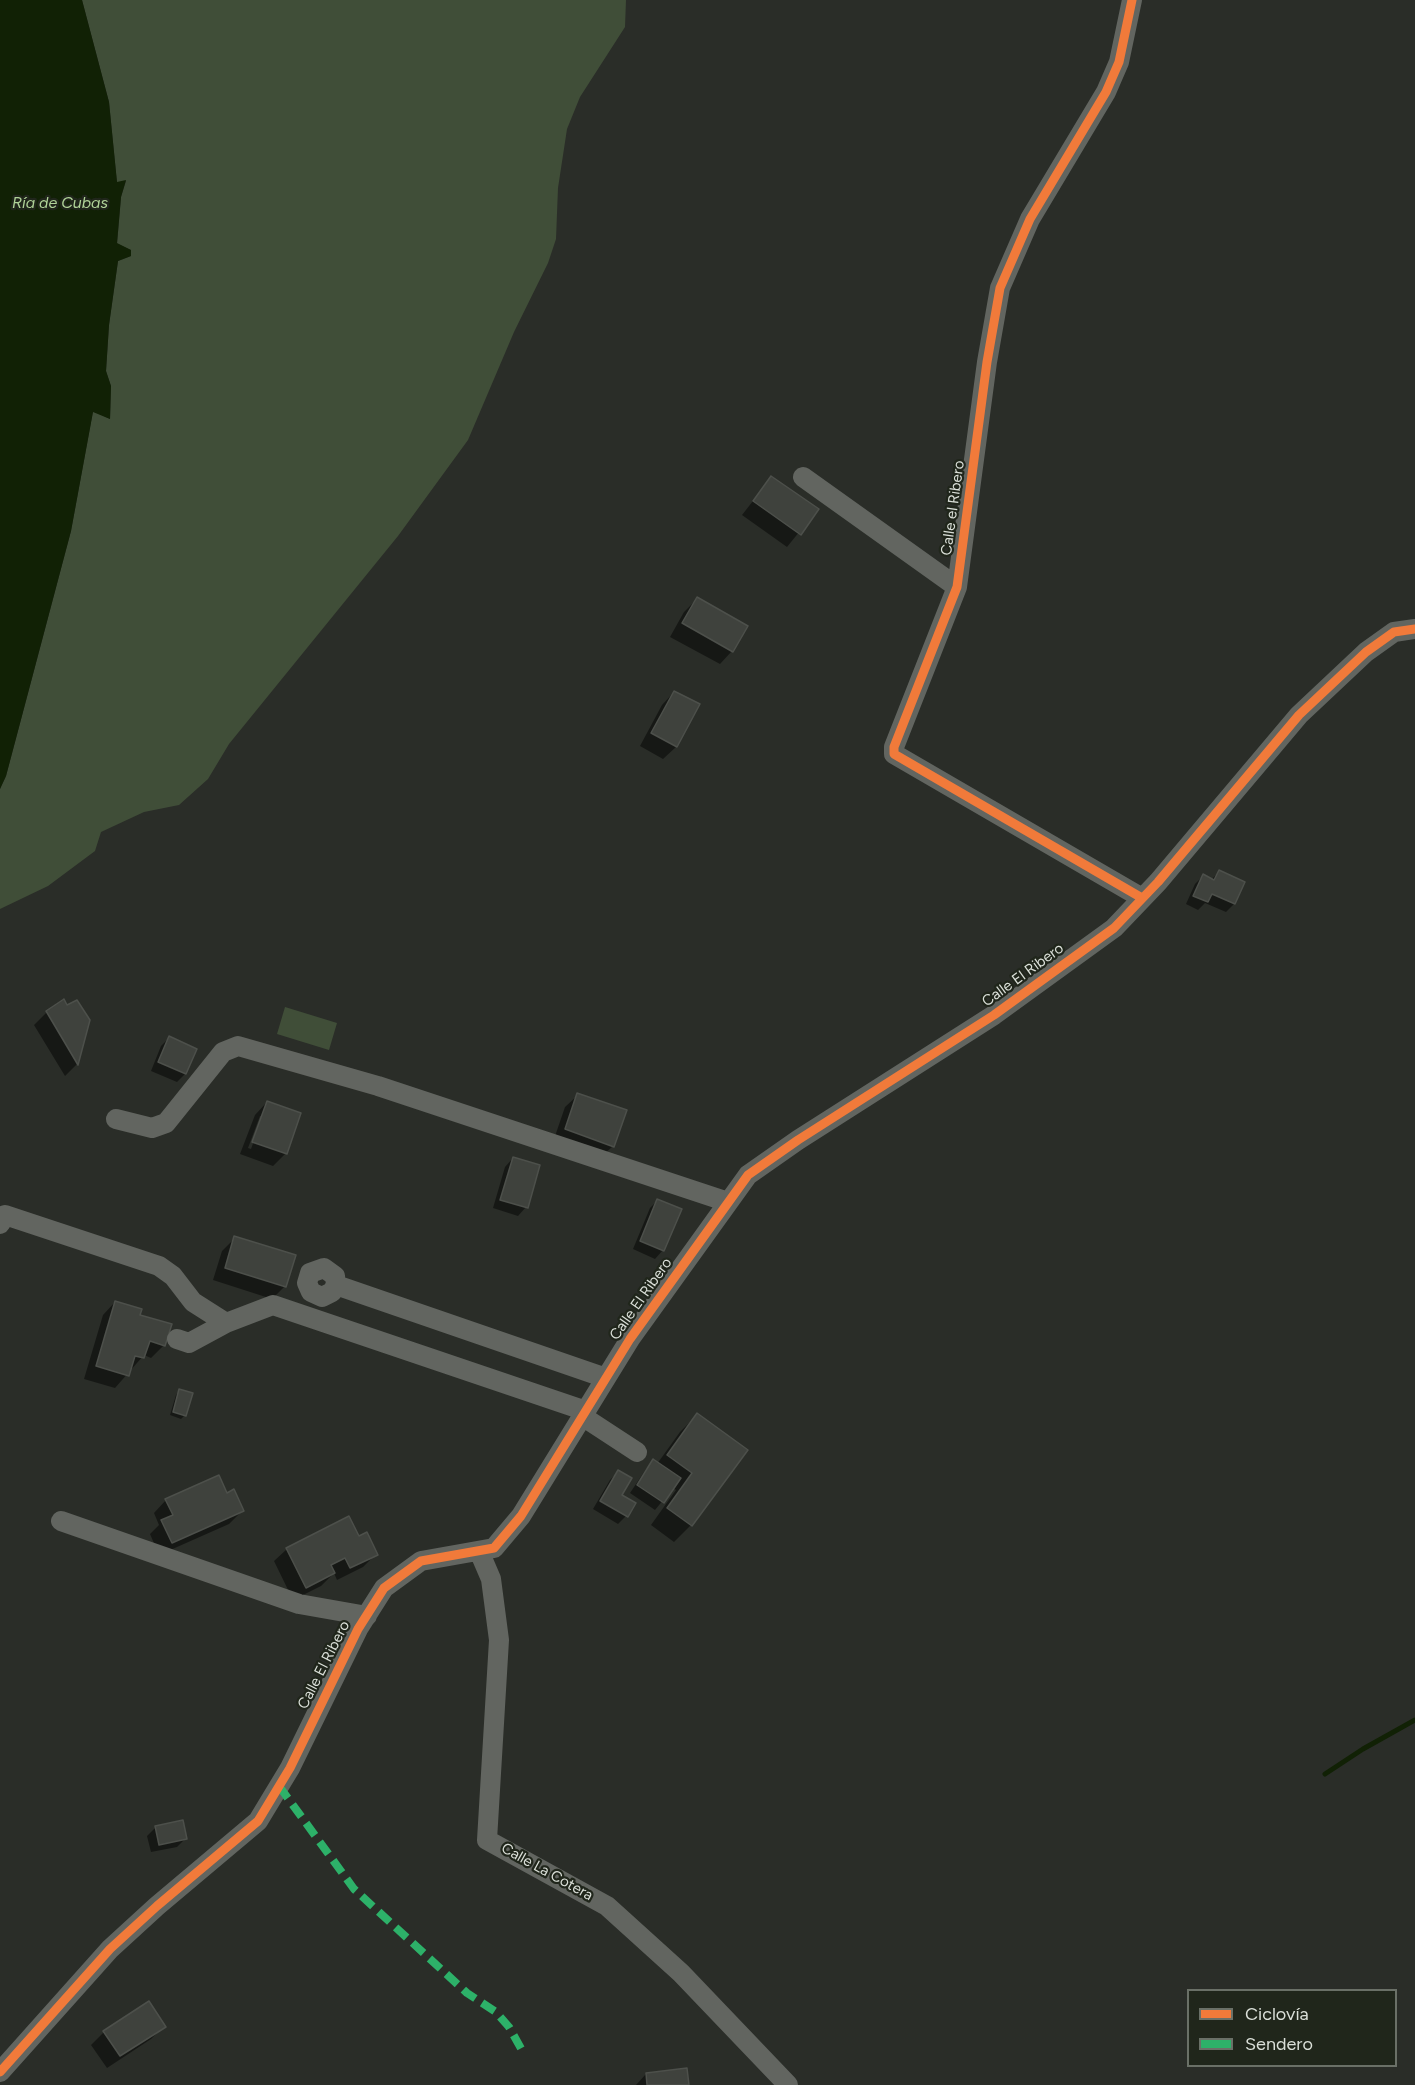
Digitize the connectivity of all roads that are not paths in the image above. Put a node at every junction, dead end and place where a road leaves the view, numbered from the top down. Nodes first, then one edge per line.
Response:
1 (1132, 0) edge
2 (803, 477) dead end
3 (957, 587) junction
4 (1415, 629) edge
5 (1142, 898) junction
6 (116, 1119) dead end
7 (728, 1202) junction
8 (0, 1224) edge
9 (336, 1285) dead end
10 (226, 1323) junction
11 (177, 1339) dead end
12 (606, 1378) junction
13 (584, 1413) junction
14 (637, 1452) dead end
15 (61, 1521) dead end
16 (479, 1551) junction
17 (367, 1616) junction
18 (0, 2072) edge
19 (788, 2085) edge

1 - 3 street, Calle el Ribero
2 - 3 street
3 - 5 street, Calle el Ribero
4 - 5 street, Calle El Ribero
5 - 7 street, Calle El Ribero
6 - 7 street
7 - 12 street, Calle El Ribero
8 - 10 street
9 - 12 street
10 - 11 street
10 - 13 street
12 - 13 street, Calle El Ribero
13 - 14 street
13 - 16 street, Calle El Ribero
15 - 17 street
16 - 17 street, Calle El Ribero
16 - 19 street, Calle La Cotera
17 - 18 street, Calle El Ribero

